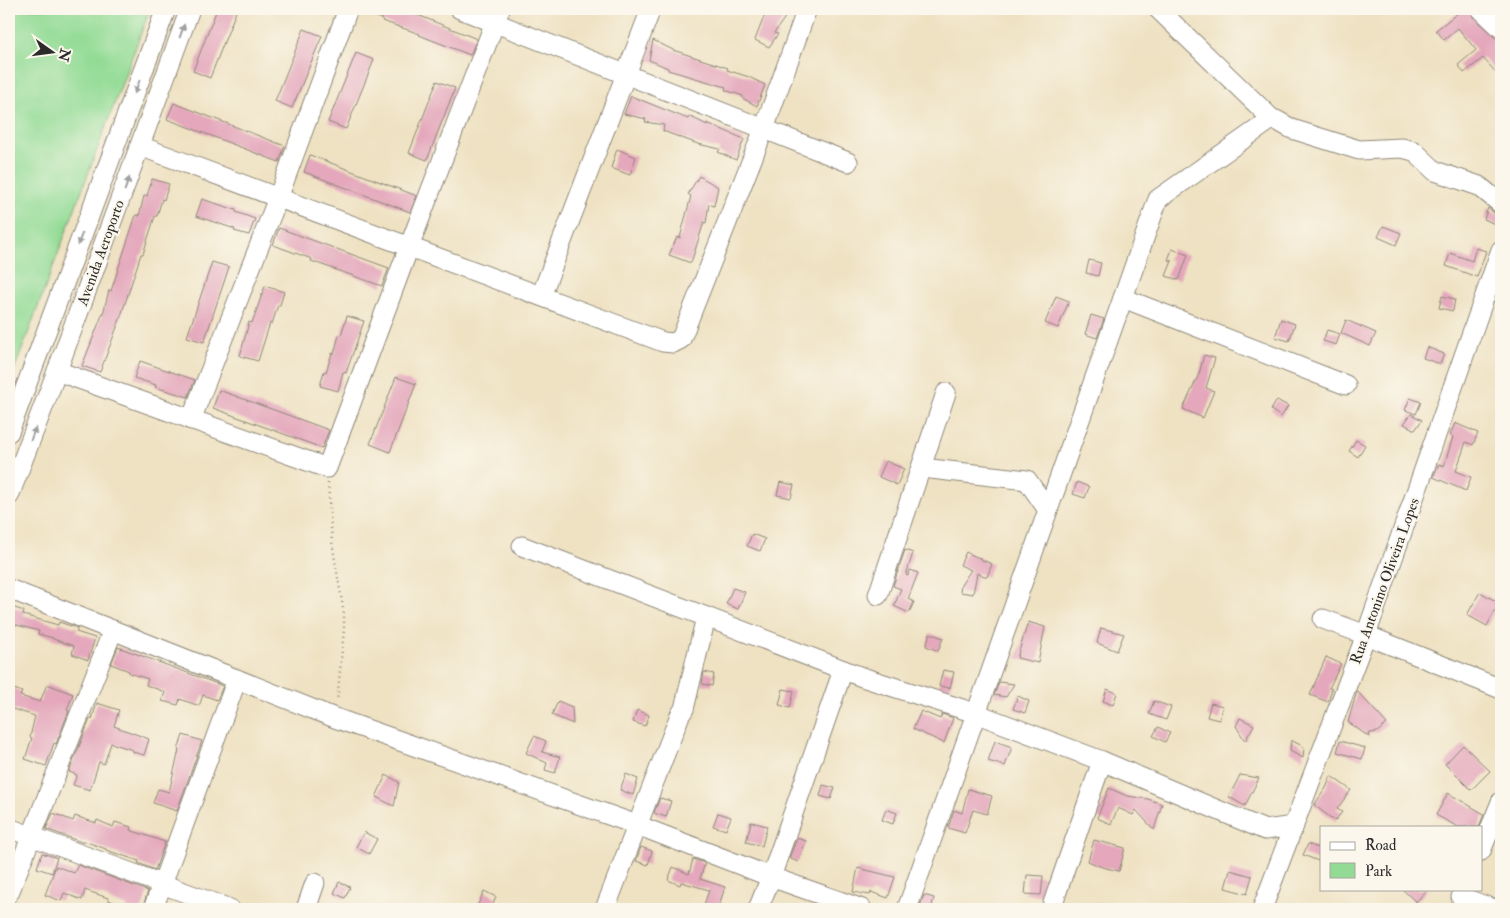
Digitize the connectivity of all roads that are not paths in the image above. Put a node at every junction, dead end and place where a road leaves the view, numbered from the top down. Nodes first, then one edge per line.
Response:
1 (166, 9) edge
2 (190, 9) edge
3 (348, 9) edge
4 (460, 9) edge
5 (651, 9) edge
6 (806, 9) edge
7 (1158, 9) edge
8 (1486, 10) edge
9 (498, 16) edge
10 (1501, 28) edge
11 (625, 74) junction
12 (1271, 119) junction
13 (764, 129) junction
14 (140, 146) junction
15 (848, 162) dead end
16 (278, 198) junction
17 (1501, 204) edge
18 (409, 247) junction
19 (1501, 250) edge
20 (540, 296) junction
21 (1123, 298) junction
22 (57, 371) junction
23 (1346, 385) dead end
24 (946, 393) dead end
25 (191, 420) junction
26 (9, 432) edge
27 (922, 468) junction
28 (9, 496) edge
29 (1048, 510) junction
30 (522, 546) dead end
31 (9, 589) edge
32 (878, 595) dead end
33 (706, 617) junction
34 (1323, 619) dead end
35 (113, 630) junction
36 (1366, 635) junction
37 (844, 670) junction
38 (237, 679) junction
39 (1501, 689) edge
40 (975, 713) junction
41 (1102, 761) junction
42 (1501, 802) edge
43 (637, 825) junction
44 (1294, 826) junction
45 (9, 828) edge
46 (31, 836) junction
47 (1482, 849) edge
48 (771, 877) junction
49 (315, 883) dead end
50 (162, 885) junction
51 (9, 892) edge
52 (1461, 898) edge
53 (153, 909) edge
54 (230, 909) edge
55 (306, 909) edge
56 (605, 909) edge
57 (758, 909) edge
58 (862, 909) edge
59 (907, 909) edge
60 (1051, 909) edge
61 (1262, 909) edge
62 (1494, 909) edge

1 -> 26 street, Avenida Aeroporto
14 -> 2 street, Avenida Aeroporto
3 - 16 street
4 - 9 street
5 - 11 street
6 - 13 street
7 - 12 street
8 - 10 street
9 - 11 street
9 - 18 street
11 - 13 street
11 - 20 street
12 - 17 street
12 - 21 street
13 - 15 street
13 - 20 street
14 - 16 street
22 -> 14 street, Avenida Aeroporto
16 - 18 street
16 - 25 street
18 - 20 street
18 - 25 street
19 - 36 street, Rua Antonino Oliveira Lopes
21 - 23 street
21 - 29 street
22 - 25 street
28 -> 22 street, Avenida Aeroporto
24 - 27 street
27 - 29 street
27 - 32 street
29 - 40 street
30 - 33 street
31 - 35 street
33 - 37 street
33 - 43 street
34 - 36 street
35 - 38 street
35 - 46 street
36 - 39 street
36 - 44 street, Rua Antonino Oliveira Lopes
37 - 40 street
37 - 48 street
38 - 43 street
38 - 50 street
40 - 41 street
40 - 59 street
41 - 44 street
41 - 60 street
42 - 47 street
43 - 48 street
43 - 56 street
44 - 61 street, Rua Antonino Oliveira Lopes
45 - 46 street
46 - 50 street
46 - 51 street
48 - 57 street
48 - 58 street
49 - 55 street
50 - 53 street
50 - 54 street
52 - 62 street

